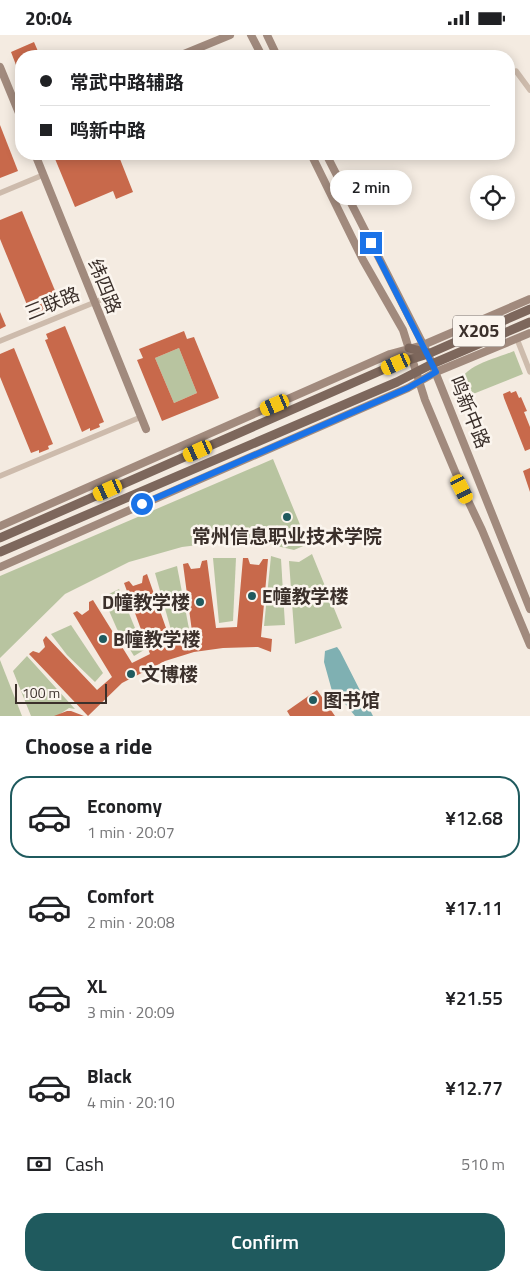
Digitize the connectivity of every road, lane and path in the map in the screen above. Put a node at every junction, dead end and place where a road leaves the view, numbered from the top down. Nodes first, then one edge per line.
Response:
1 (230, 35) edge
2 (251, 35) edge
3 (267, 35) edge
4 (193, 50) edge
5 (259, 50) edge
6 (274, 50) edge
7 (0, 67) edge
8 (515, 71) edge
9 (530, 90) edge
10 (15, 103) edge
11 (37, 160) edge
12 (314, 160) edge
13 (329, 160) edge
14 (43, 175) junction
15 (0, 193) edge
16 (115, 294) dead end
17 (530, 299) edge
18 (94, 302) junction
19 (530, 309) edge
20 (530, 322) edge
21 (519, 327) junction
22 (530, 331) edge
23 (516, 339) junction
24 (0, 341) edge
25 (423, 345) junction
26 (409, 348) junction
27 (428, 353) junction
28 (412, 359) junction
29 (436, 366) junction
30 (530, 372) edge
31 (417, 377) junction
32 (141, 417) junction
33 (146, 429) dead end
34 (0, 476) edge
35 (0, 526) edge
36 (0, 538) edge
37 (0, 552) edge
38 (0, 567) edge
39 (530, 609) edge
40 (530, 645) edge

1 - 4 street
2 - 5 street
3 - 6 street
7 - 10 street
8 - 9 street
11 - 14 street, 纬四路
12 - 26 street, 鸣新中路
13 - 25 street, 鸣新中路
14 - 15 street
14 - 18 street, 纬四路
16 - 18 street, 三联路
17 - 25 street
18 - 24 street, 三联路
18 - 32 street, 纬四路
19 - 27 main road, X205
20 - 21 main road, X205
21 - 22 main road
21 - 29 main road, X205
22 - 23 street
23 - 29 street
23 - 30 street
25 - 26 street
25 - 27 street, 鸣新中路
26 - 27 main road
26 - 28 street, 鸣新中路
26 - 35 street
27 - 28 main road, X205
27 - 29 street, 鸣新中路
28 - 31 street, 鸣新中路
28 - 36 main road, X205
29 - 31 main road, X205
29 - 39 street, 鸣新中路
31 - 37 main road, X205
31 - 38 street
31 - 40 street, 鸣新中路
32 - 33 street, 纬四路
32 - 34 street

